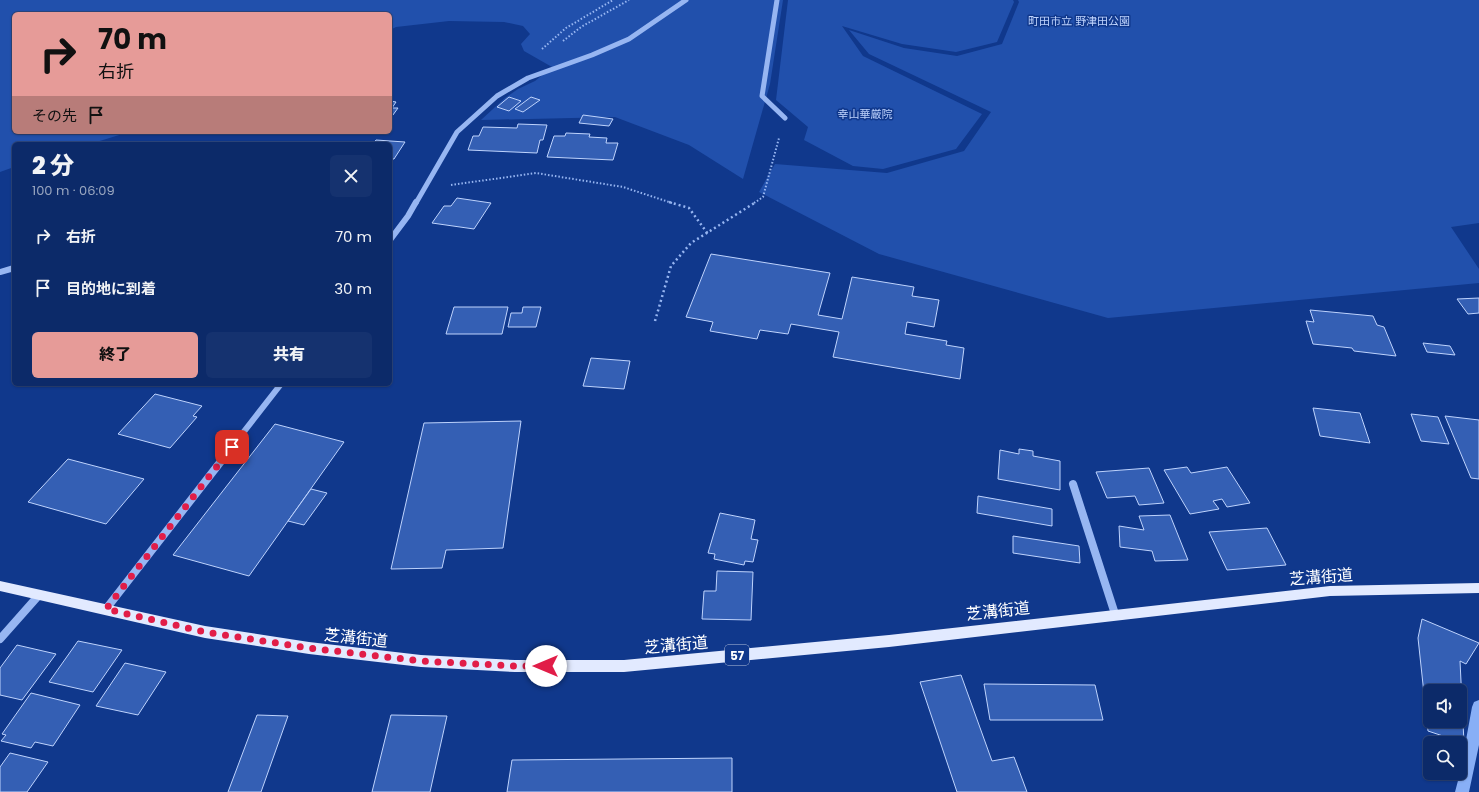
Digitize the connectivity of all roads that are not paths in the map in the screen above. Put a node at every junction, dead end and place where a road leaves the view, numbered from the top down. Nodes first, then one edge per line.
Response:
1 (686, 0) edge
2 (777, 0) edge
3 (785, 118) road end
4 (392, 237) edge
5 (12, 269) edge
6 (0, 272) edge
7 (279, 386) edge
8 (1073, 484) dead end
9 (0, 586) edge
10 (1479, 588) edge
11 (39, 595) junction
12 (106, 609) junction
13 (1115, 614) junction
14 (0, 639) edge

1 - 4 street
2 - 3 street
5 - 6 street
7 - 12 street
8 - 13 street
9 - 11 main road, 芝溝街道 / 57
10 - 13 main road, 芝溝街道 / 57
11 - 12 main road, 芝溝街道 / 57
11 - 14 street
12 - 13 main road, 芝溝街道 / 57

